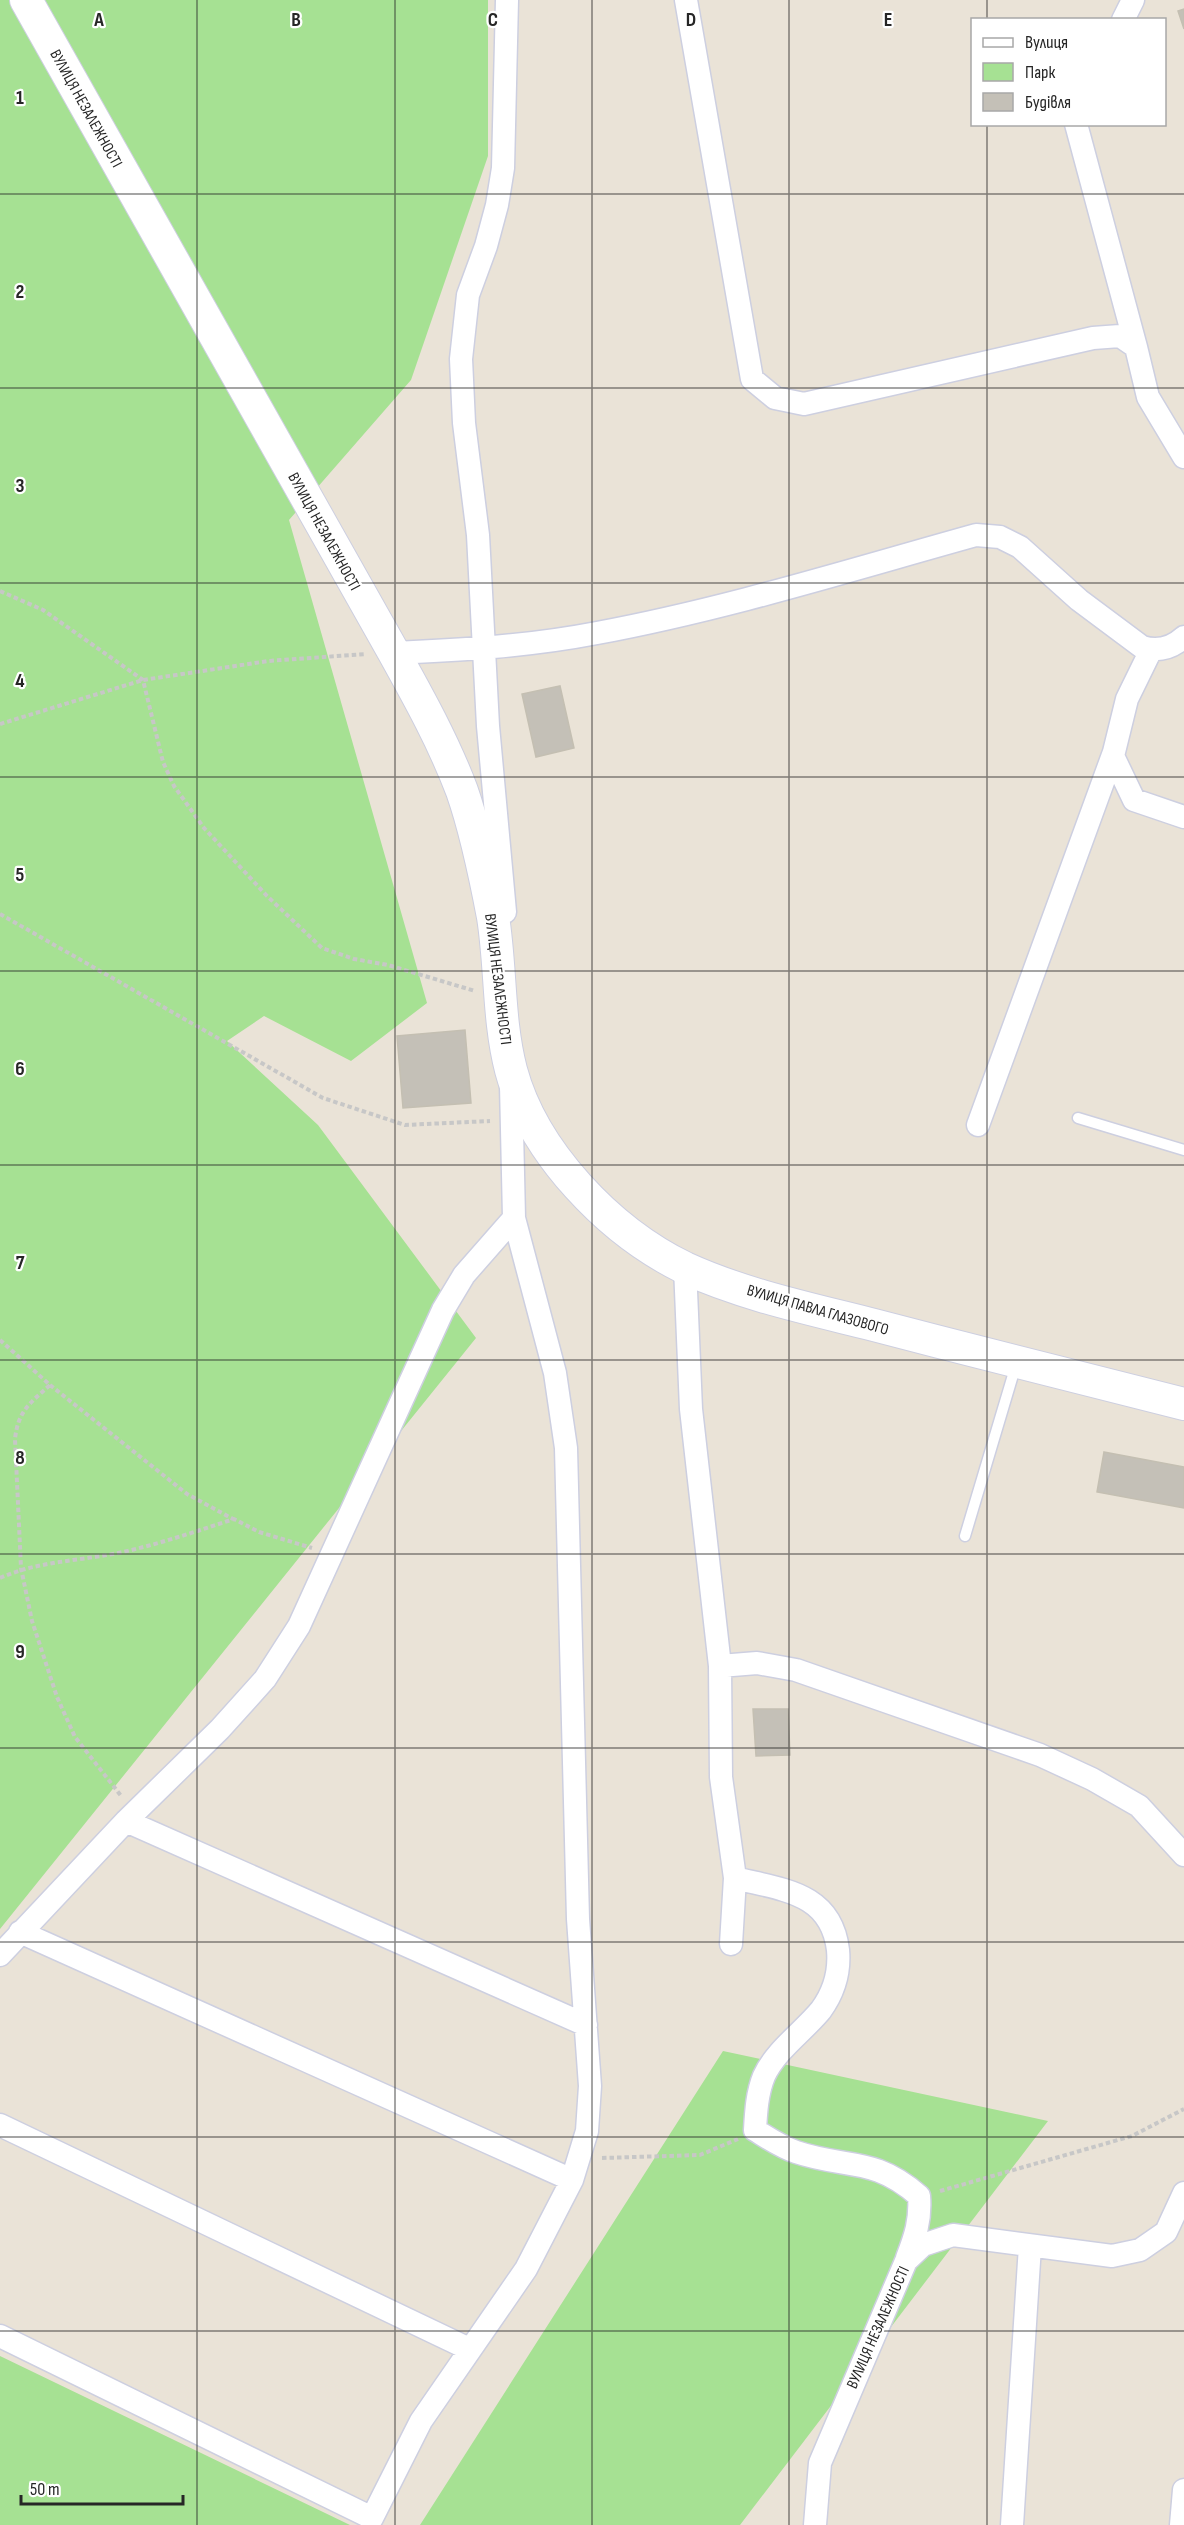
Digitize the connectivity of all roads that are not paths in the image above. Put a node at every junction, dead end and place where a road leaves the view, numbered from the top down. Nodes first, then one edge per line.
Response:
1 (26, 0) edge
2 (507, 0) edge
3 (687, 0) edge
4 (1133, 0) edge
5 (1124, 18) edge
6 (1077, 126) edge
7 (1136, 347) junction
8 (1184, 457) edge
9 (1184, 637) edge
10 (483, 649) junction
11 (1151, 650) junction
12 (394, 653) junction
13 (1114, 752) junction
14 (1184, 817) edge
15 (505, 916) dead end
16 (517, 1110) junction
17 (1078, 1118) dead end
18 (978, 1125) dead end
19 (1184, 1150) edge
20 (514, 1218) junction
21 (685, 1267) junction
22 (1017, 1362) junction
23 (1184, 1404) edge
24 (965, 1536) dead end
25 (720, 1666) junction
26 (130, 1816) junction
27 (1184, 1855) edge
28 (735, 1878) junction
29 (20, 1932) junction
30 (731, 1944) dead end
31 (0, 1954) edge
32 (586, 2025) junction
33 (0, 2125) edge
34 (574, 2171) junction
35 (1184, 2193) edge
36 (1030, 2246) junction
37 (906, 2261) junction
38 (0, 2336) edge
39 (469, 2349) junction
40 (1184, 2490) edge
41 (815, 2525) edge
42 (1012, 2525) edge
43 (1181, 2525) edge

1 - 12 main road, ВУЛИЦЯ НЕЗАЛЕЖНОСТІ
2 - 10 street
3 - 7 street
4 - 5 street
6 - 7 street
7 - 8 street
9 - 11 street
10 - 11 street
10 - 12 street
10 - 15 street
11 - 13 street
12 - 16 main road, ВУЛИЦЯ НЕЗАЛЕЖНОСТІ
13 - 14 street
13 - 18 street
16 - 20 street
16 - 21 main road, ВУЛИЦЯ ПАВЛА ГЛАЗОВОГО
17 - 19 lane
20 - 26 street
20 - 32 street
21 - 22 main road, ВУЛИЦЯ ПАВЛА ГЛАЗОВОГО
21 - 25 street
22 - 23 main road, ВУЛИЦЯ ПАВЛА ГЛАЗОВОГО
22 - 24 lane
25 - 27 street
25 - 28 street
26 - 29 street
26 - 32 street
28 - 30 street
28 - 37 street
29 - 31 street
29 - 34 street
32 - 34 street
33 - 39 street
34 - 39 street
35 - 36 street, ВУЛИЦЯ НЕЗАЛЕЖНОСТІ
36 - 37 street, ВУЛИЦЯ НЕЗАЛЕЖНОСТІ
36 - 42 street
37 - 41 street, ВУЛИЦЯ НЕЗАЛЕЖНОСТІ
38 - 39 street
40 - 43 street

